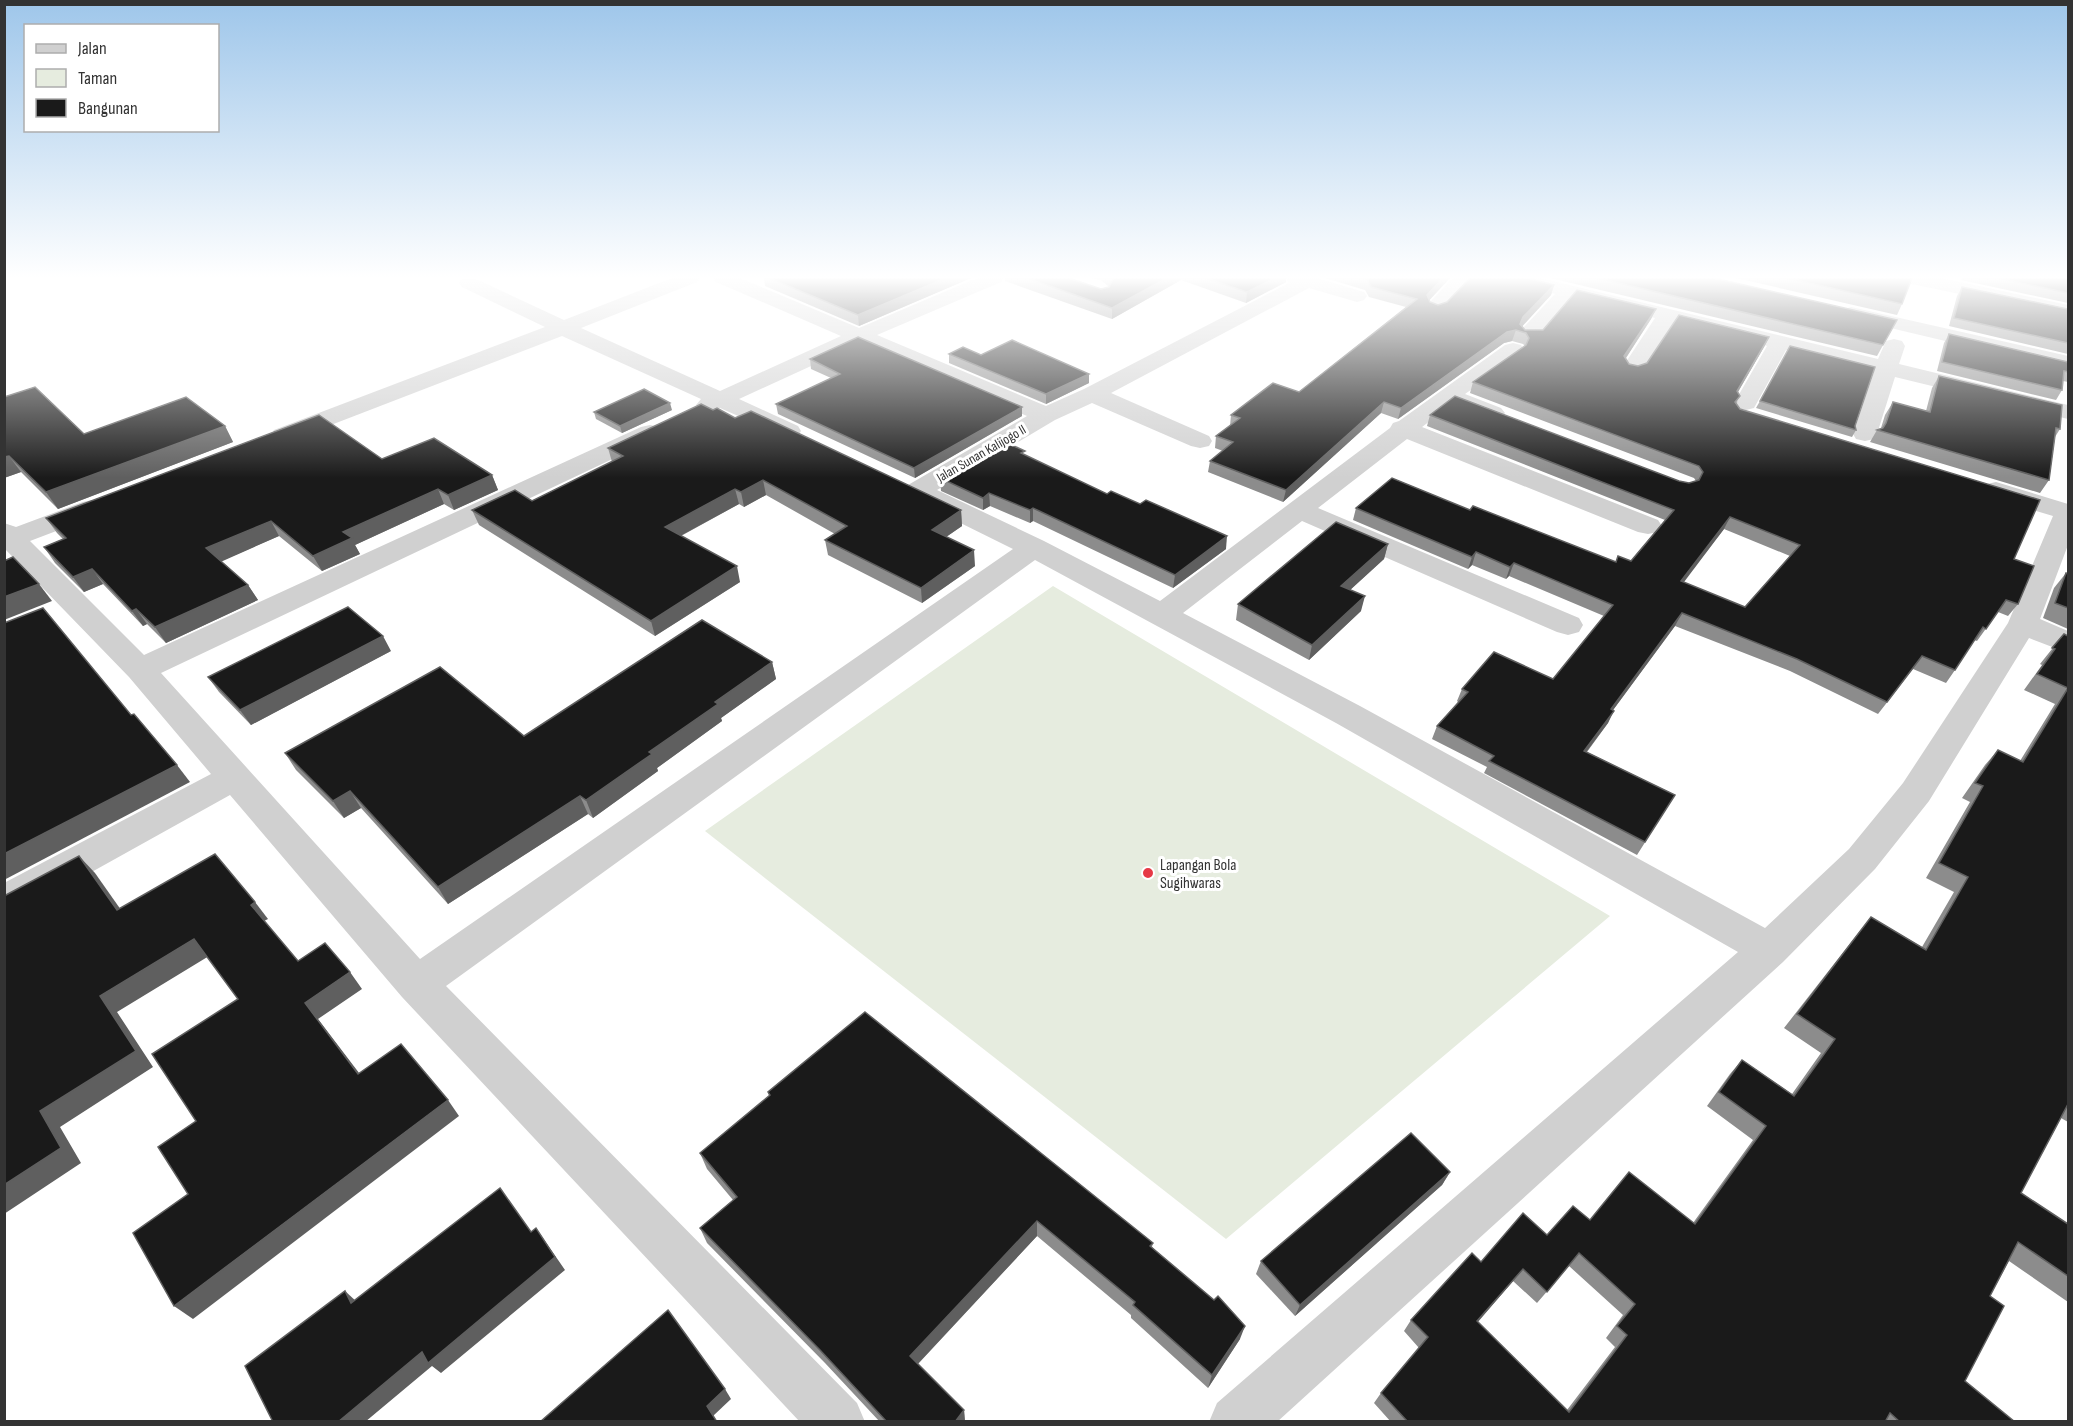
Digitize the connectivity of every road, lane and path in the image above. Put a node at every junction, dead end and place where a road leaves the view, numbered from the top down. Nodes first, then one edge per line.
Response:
1 (520, 345) edge
2 (600, 345) edge
3 (839, 345) edge
4 (882, 345) edge
5 (1182, 345) edge
6 (1648, 345) edge
7 (1778, 345) edge
8 (1790, 345) edge
9 (1895, 345) edge
10 (1989, 345) edge
11 (1513, 350) dead end
12 (2068, 363) edge
13 (1887, 367) junction
14 (1633, 368) edge
15 (1092, 394) junction
16 (1448, 396) junction
17 (721, 399) junction
18 (1752, 412) edge
19 (2068, 412) edge
20 (1046, 415) junction
21 (1515, 421) edge
22 (1402, 428) junction
23 (1200, 441) dead end
24 (814, 442) edge
25 (259, 444) edge
26 (1881, 454) edge
27 (886, 476) edge
28 (1971, 482) edge
29 (917, 491) junction
30 (109, 501) edge
31 (1297, 509) junction
32 (2068, 512) edge
33 (1648, 525) dead end
34 (8, 535) edge
35 (1034, 547) junction
36 (1162, 614) junction
37 (2023, 623) junction
38 (1568, 625) dead end
39 (2068, 643) edge
40 (140, 670) junction
41 (234, 777) junction
42 (4, 902) edge
43 (1769, 950) junction
44 (417, 984) junction
45 (838, 1422) edge
46 (1236, 1422) edge

1 - 25 street
2 - 17 street
3 - 17 street
4 - 20 street
5 - 15 street, Jalan Sunan Kalijogo II
6 - 14 street
7 - 18 street
8 - 13 street
9 - 13 street
10 - 12 street
11 - 16 street
13 - 19 street
13 - 26 street
15 - 20 street, Jalan Sunan Kalijogo II
15 - 23 street
16 - 21 street
16 - 22 street
17 - 24 street
17 - 40 street
20 - 29 street, Jalan Sunan Kalijogo II
22 - 31 street
22 - 33 street
27 - 29 street
28 - 32 street
29 - 35 street
30 - 34 street
31 - 36 street
31 - 38 street
32 - 37 street
34 - 40 street
35 - 36 street
35 - 44 street
36 - 43 street
37 - 39 street
37 - 43 street
40 - 41 street
41 - 42 street
41 - 44 street
43 - 46 street
44 - 45 street

